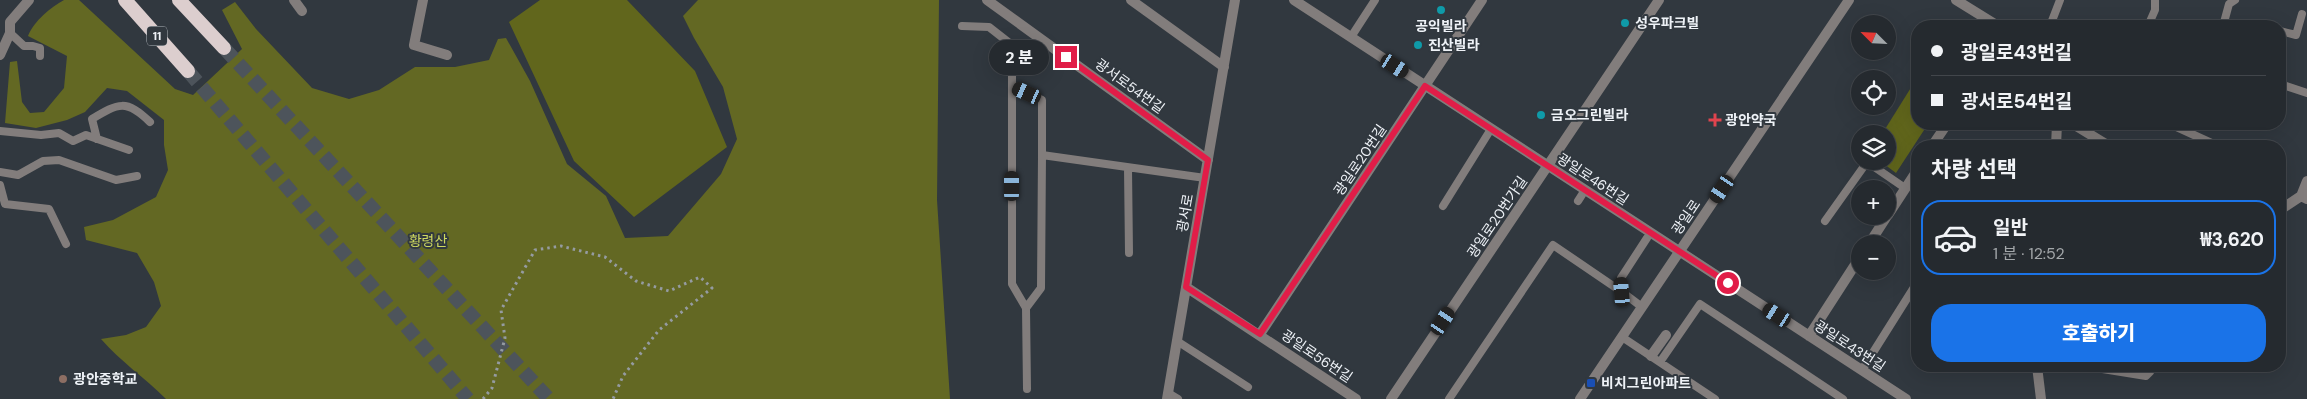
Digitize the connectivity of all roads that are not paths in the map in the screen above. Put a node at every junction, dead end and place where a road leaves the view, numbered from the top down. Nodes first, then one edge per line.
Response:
1 (30, 0) edge
2 (125, 0) edge
3 (179, 0) edge
4 (294, 0) edge
5 (423, 0) edge
6 (988, 0) edge
7 (1131, 0) edge
8 (1235, 0) edge
9 (1294, 0) edge
10 (1375, 0) edge
11 (1482, 0) edge
12 (1658, 0) edge
13 (1849, 0) edge
14 (1956, 0) edge
15 (2060, 0) edge
16 (2155, 0) edge
17 (2235, 0) edge
18 (302, 11) dead end
19 (2302, 14) dead end
20 (1988, 20) edge
21 (2052, 20) edge
22 (2151, 20) edge
23 (2225, 20) edge
24 (962, 26) dead end
25 (2286, 32) edge
26 (10, 34) junction
27 (1351, 37) junction
28 (224, 48) tunnel mouth
29 (0, 55) edge
30 (447, 55) dead end
31 (40, 56) dead end
32 (1224, 67) junction
33 (188, 71) tunnel mouth
34 (1425, 86) junction
35 (2286, 86) edge
36 (1013, 87) junction
37 (2307, 93) edge
38 (150, 122) dead end
39 (1491, 129) junction
40 (2083, 130) edge
41 (2183, 130) edge
42 (0, 131) edge
43 (98, 139) junction
44 (2099, 140) edge
45 (2205, 140) edge
46 (129, 150) dead end
47 (1042, 155) junction
48 (1208, 160) junction
49 (1548, 166) junction
50 (1128, 168) junction
51 (0, 172) edge
52 (137, 176) dead end
53 (1205, 178) junction
54 (1911, 179) edge
55 (2307, 182) edge
56 (0, 185) edge
57 (1905, 188) junction
58 (1585, 190) junction
59 (2304, 198) edge
60 (1578, 201) dead end
61 (1896, 202) edge
62 (1443, 206) dead end
63 (2286, 207) edge
64 (1825, 221) dead end
65 (1647, 238) dead end
66 (66, 244) dead end
67 (1679, 252) junction
68 (1129, 253) dead end
69 (1851, 271) edge
70 (1186, 287) junction
71 (1622, 292) junction
72 (1911, 292) edge
73 (1642, 307) junction
74 (1026, 308) junction
75 (1260, 334) junction
76 (1666, 335) dead end
77 (1809, 336) junction
78 (1622, 337) junction
79 (1177, 341) junction
80 (1651, 356) junction
81 (1660, 362) junction
82 (1862, 370) junction
83 (2038, 372) edge
84 (2120, 372) edge
85 (2150, 372) edge
86 (1248, 387) dead end
87 (1026, 389) dead end
88 (1168, 396) edge
89 (1709, 398) edge
90 (1178, 399) edge
91 (1356, 399) edge
92 (1391, 399) edge
93 (1449, 399) edge
94 (1580, 399) edge
95 (1843, 399) edge
96 (1906, 399) edge
97 (2041, 399) edge

1 - 26 street
2 - 33 highway, 11
3 - 28 highway
4 - 18 street
5 - 30 street
6 - 48 street, 광서로54번길
7 - 32 street
8 - 32 street, 광서로
9 - 27 street, 광일로46번길
10 - 27 lane
11 - 34 street, 광일로20번길
12 - 49 street, 광일로20번가길
13 - 67 street, 광일로
14 - 20 street
15 - 21 lane
16 - 22 lane
17 - 23 lane
19 - 25 lane
24 - 36 lane
26 - 29 street
26 - 31 lane
27 - 34 street, 광일로46번길
32 - 48 street, 광서로
34 - 39 street, 광일로46번길
34 - 75 street, 광일로20번길
35 - 37 lane
36 - 47 lane
36 - 74 lane
38 - 43 lane
39 - 49 street, 광일로46번길
39 - 62 lane
40 - 44 street
41 - 45 lane
42 - 43 lane
43 - 46 lane
47 - 50 lane
47 - 74 lane
48 - 53 street, 광서로
49 - 58 street, 광일로46번길
49 - 92 street, 광일로20번가길
50 - 53 lane
50 - 68 lane
51 - 52 lane
53 - 70 street, 광서로
54 - 57 street
55 - 59 street
56 - 66 lane
57 - 61 street
57 - 64 lane
58 - 60 lane
58 - 67 street, 광일로46번길
59 - 63 street
65 - 71 lane
67 - 73 street, 광일로
67 - 77 street, 광일로43번길
69 - 77 street
70 - 75 street, 광일로56번길
70 - 79 street, 광서로
71 - 73 lane
71 - 93 lane
72 - 82 lane
73 - 78 street, 광일로
74 - 87 lane
75 - 91 street, 광일로56번길
76 - 80 street
77 - 82 street, 광일로43번길
78 - 80 lane
78 - 94 street, 광일로
79 - 86 lane
79 - 88 street, 광서로
80 - 81 lane
81 - 89 lane
81 - 95 lane
82 - 96 street, 광일로43번길
83 - 97 street
84 - 85 lane
88 - 90 lane, 광서로

